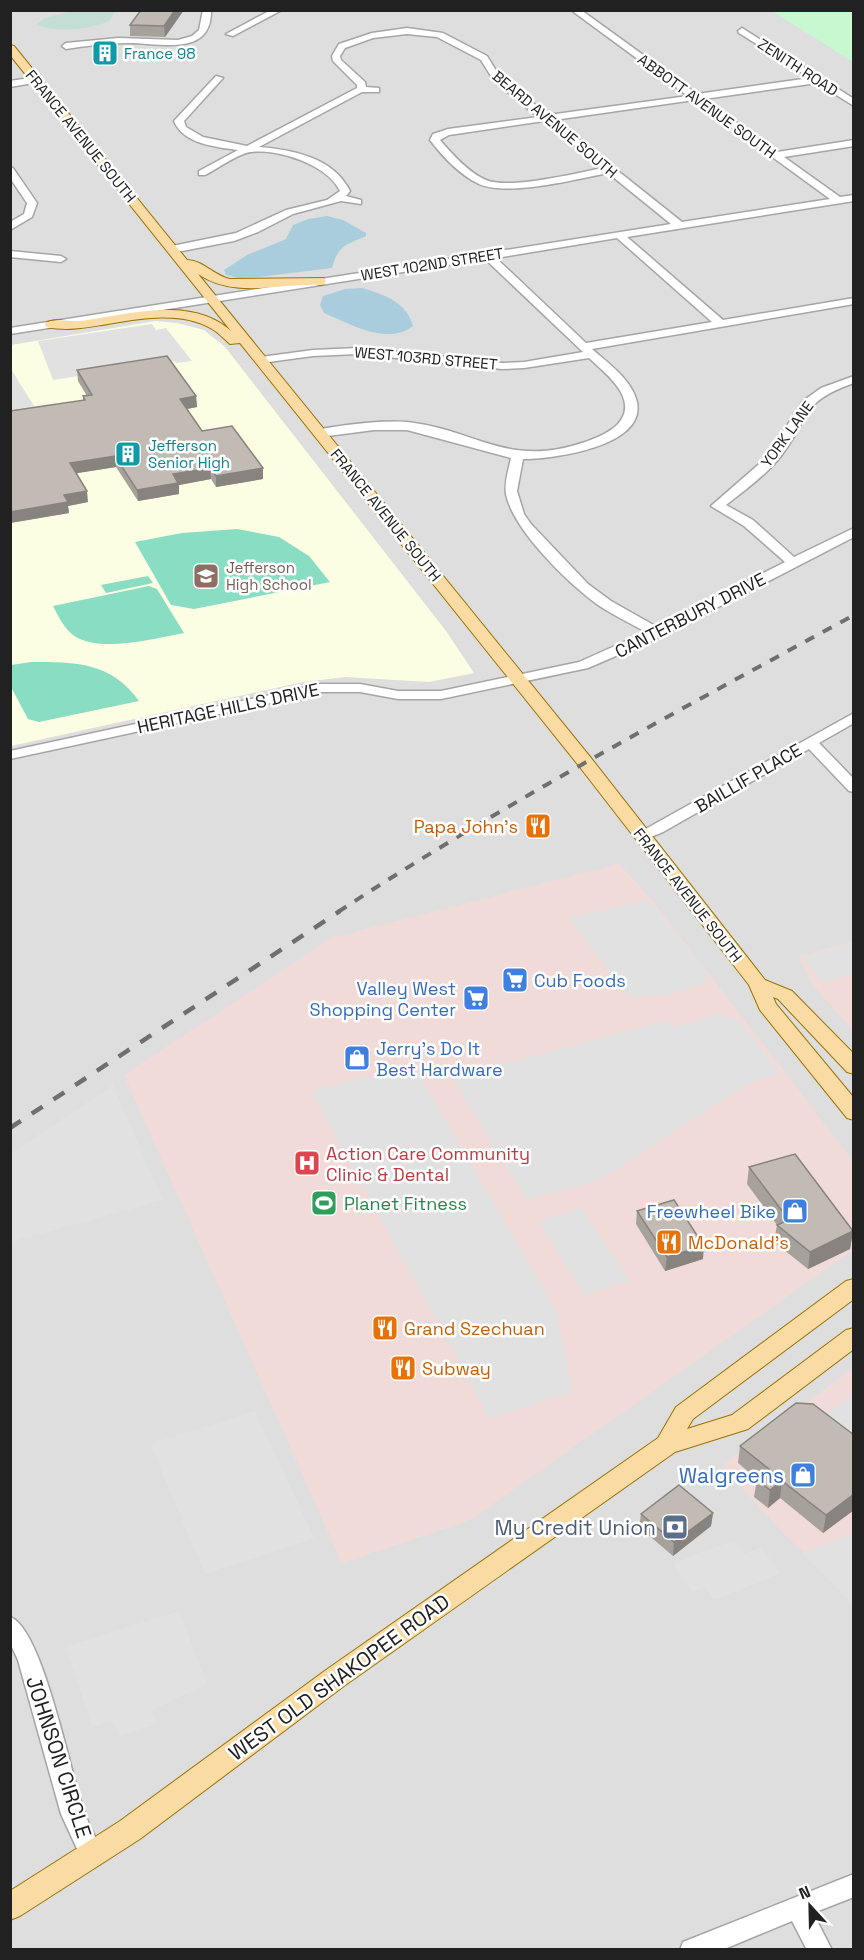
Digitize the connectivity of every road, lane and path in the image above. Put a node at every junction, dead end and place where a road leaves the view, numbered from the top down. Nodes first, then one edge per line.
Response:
1 (207, 10) edge
2 (279, 10) edge
3 (575, 10) edge
4 (742, 31) dead end
5 (230, 34) dead end
6 (66, 46) dead end
7 (10, 48) edge
8 (219, 78) dead end
9 (36, 80) junction
10 (818, 80) junction
11 (10, 84) edge
12 (361, 89) junction
13 (376, 90) dead end
14 (695, 98) junction
15 (854, 104) edge
16 (546, 118) junction
17 (854, 143) edge
18 (252, 148) junction
19 (776, 155) junction
20 (10, 170) edge
21 (610, 170) junction
22 (202, 173) dead end
23 (340, 198) junction
24 (854, 198) edge
25 (839, 201) junction
26 (358, 202) dead end
27 (679, 225) junction
28 (10, 227) edge
29 (619, 235) junction
30 (10, 254) edge
31 (177, 255) junction
32 (487, 255) junction
33 (61, 259) dead end
34 (320, 281) junction
35 (211, 298) junction
36 (854, 301) edge
37 (720, 323) junction
38 (51, 324) junction
39 (10, 331) edge
40 (250, 346) junction
41 (587, 350) junction
42 (261, 360) junction
43 (854, 379) edge
44 (320, 433) junction
45 (518, 454) junction
46 (854, 532) edge
47 (793, 563) junction
48 (657, 633) junction
49 (519, 679) junction
50 (854, 717) edge
51 (810, 742) junction
52 (10, 755) edge
53 (854, 788) edge
54 (641, 836) junction
55 (758, 984) junction
56 (854, 1067) edge
57 (854, 1113) edge
58 (854, 1287) edge
59 (854, 1336) edge
60 (667, 1445) junction
61 (10, 1626) edge
62 (92, 1856) junction
63 (854, 1885) edge
64 (10, 1907) edge
65 (796, 1907) junction
66 (692, 1950) edge
67 (820, 1950) edge

1 - 6 street
2 - 5 street
3 - 14 street, ABBOTT AVENUE SOUTH
4 - 10 street, ZENITH ROAD
7 - 9 main road, FRANCE AVENUE SOUTH
8 - 18 street
9 - 11 street
9 - 31 main road, FRANCE AVENUE SOUTH
10 - 14 street
10 - 15 street, ZENITH ROAD
12 - 13 street
12 - 16 street, BEARD AVENUE SOUTH
12 - 18 street
14 - 16 street
14 - 19 street, ABBOTT AVENUE SOUTH
16 - 21 street, BEARD AVENUE SOUTH
16 - 21 street
17 - 19 street
18 - 22 street
18 - 23 street
19 - 25 street, ABBOTT AVENUE SOUTH
20 - 28 street
21 - 27 street, BEARD AVENUE SOUTH
23 - 26 street
23 - 31 street
24 - 25 street, WEST 102ND STREET
25 - 27 street, WEST 102ND STREET
27 - 29 street, WEST 102ND STREET
29 - 32 street, WEST 102ND STREET
29 - 37 street
30 - 33 street
31 - 34 main road
31 - 35 main road, FRANCE AVENUE SOUTH
32 - 34 street, WEST 102ND STREET
32 - 41 street
34 - 35 street, WEST 102ND STREET
35 - 38 street, WEST 102ND STREET
35 - 40 main road, FRANCE AVENUE SOUTH
36 - 37 street, WEST 103RD STREET
37 - 41 street, WEST 103RD STREET
38 - 39 street, WEST 102ND STREET
38 - 40 main road
40 - 42 main road, FRANCE AVENUE SOUTH
41 - 42 street, WEST 103RD STREET
41 - 45 street
42 - 44 main road, FRANCE AVENUE SOUTH
43 - 47 street, YORK LANE
44 - 45 street
44 - 49 main road, FRANCE AVENUE SOUTH
45 - 48 street
46 - 47 street, CANTERBURY DRIVE
47 - 48 street, CANTERBURY DRIVE
48 - 49 street, CANTERBURY DRIVE
49 - 52 street, HERITAGE HILLS DRIVE
49 - 54 main road, FRANCE AVENUE SOUTH
50 - 51 street, BAILLIF PLACE
51 - 53 street
51 - 54 street, BAILLIF PLACE
54 - 55 main road, FRANCE AVENUE SOUTH
55 - 56 main road, FRANCE AVENUE SOUTH
55 - 57 main road, FRANCE AVENUE SOUTH
58 - 60 main road, WEST OLD SHAKOPEE ROAD
59 - 60 main road, WEST OLD SHAKOPEE ROAD
60 - 62 main road, WEST OLD SHAKOPEE ROAD
61 - 62 street, JOHNSON CIRCLE
62 - 64 main road, WEST OLD SHAKOPEE ROAD
63 - 65 street
65 - 66 street
65 - 67 street

